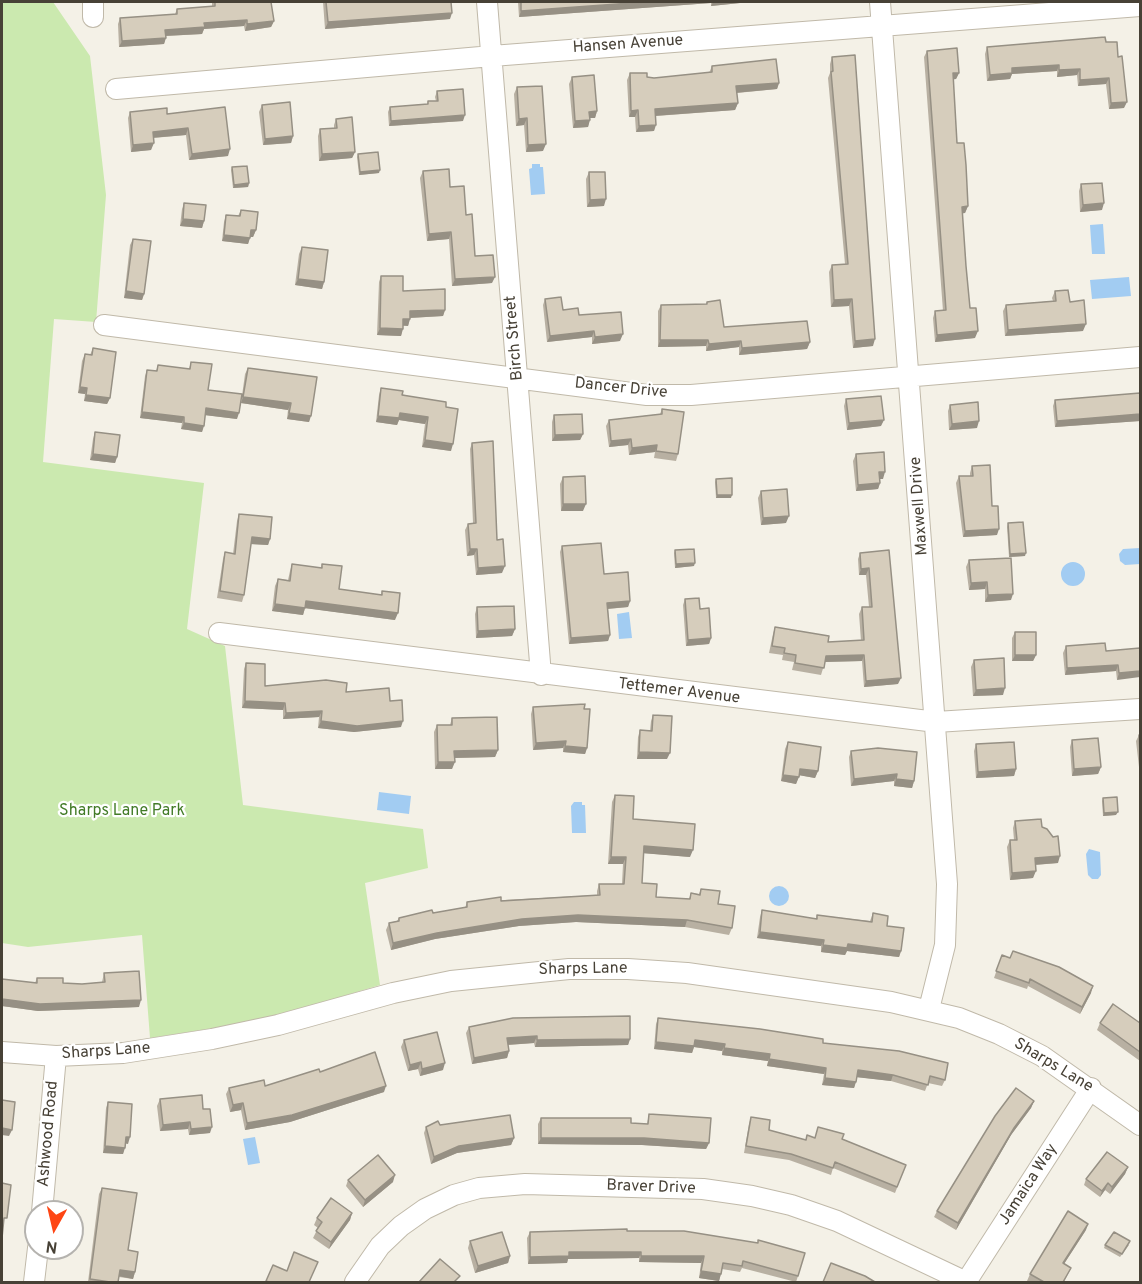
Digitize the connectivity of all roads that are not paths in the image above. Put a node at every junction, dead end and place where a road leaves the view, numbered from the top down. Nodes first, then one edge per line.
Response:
1 (487, 2) edge
2 (880, 2) edge
3 (1140, 6) edge
4 (882, 26) junction
5 (492, 56) junction
6 (116, 88) dead end
7 (104, 325) dead end
8 (1140, 357) edge
9 (518, 377) junction
10 (910, 377) junction
11 (219, 633) dead end
12 (541, 675) junction
13 (1140, 709) edge
14 (936, 722) junction
15 (929, 1010) junction
16 (2, 1052) edge
17 (57, 1056) junction
18 (1091, 1088) junction
19 (1140, 1125) edge
20 (43, 1200) edge
21 (37, 1260) edge
22 (34, 1282) edge
23 (355, 1282) edge
24 (966, 1282) edge

1 - 5 street, Birch Street
2 - 4 street, Maxwell Drive
3 - 4 street, Hansen Avenue
4 - 5 street, Hansen Avenue
4 - 10 street, Maxwell Drive
5 - 6 street, Hansen Avenue
5 - 9 street, Birch Street
7 - 9 street, Dancer Drive
8 - 10 street, Dancer Drive
9 - 10 street, Dancer Drive
9 - 12 street, Birch Street
10 - 14 street, Maxwell Drive
11 - 12 street, Tettemer Avenue
12 - 14 street, Tettemer Avenue
13 - 14 street, Tettemer Avenue
14 - 15 street, Maxwell Drive
15 - 17 street, Sharps Lane
15 - 18 street, Sharps Lane
16 - 17 street, Sharps Lane
17 - 20 street, Ashwood Road
18 - 19 street, Sharps Lane
18 - 24 street, Jamaica Way
21 - 22 street
23 - 24 street, Braver Drive

